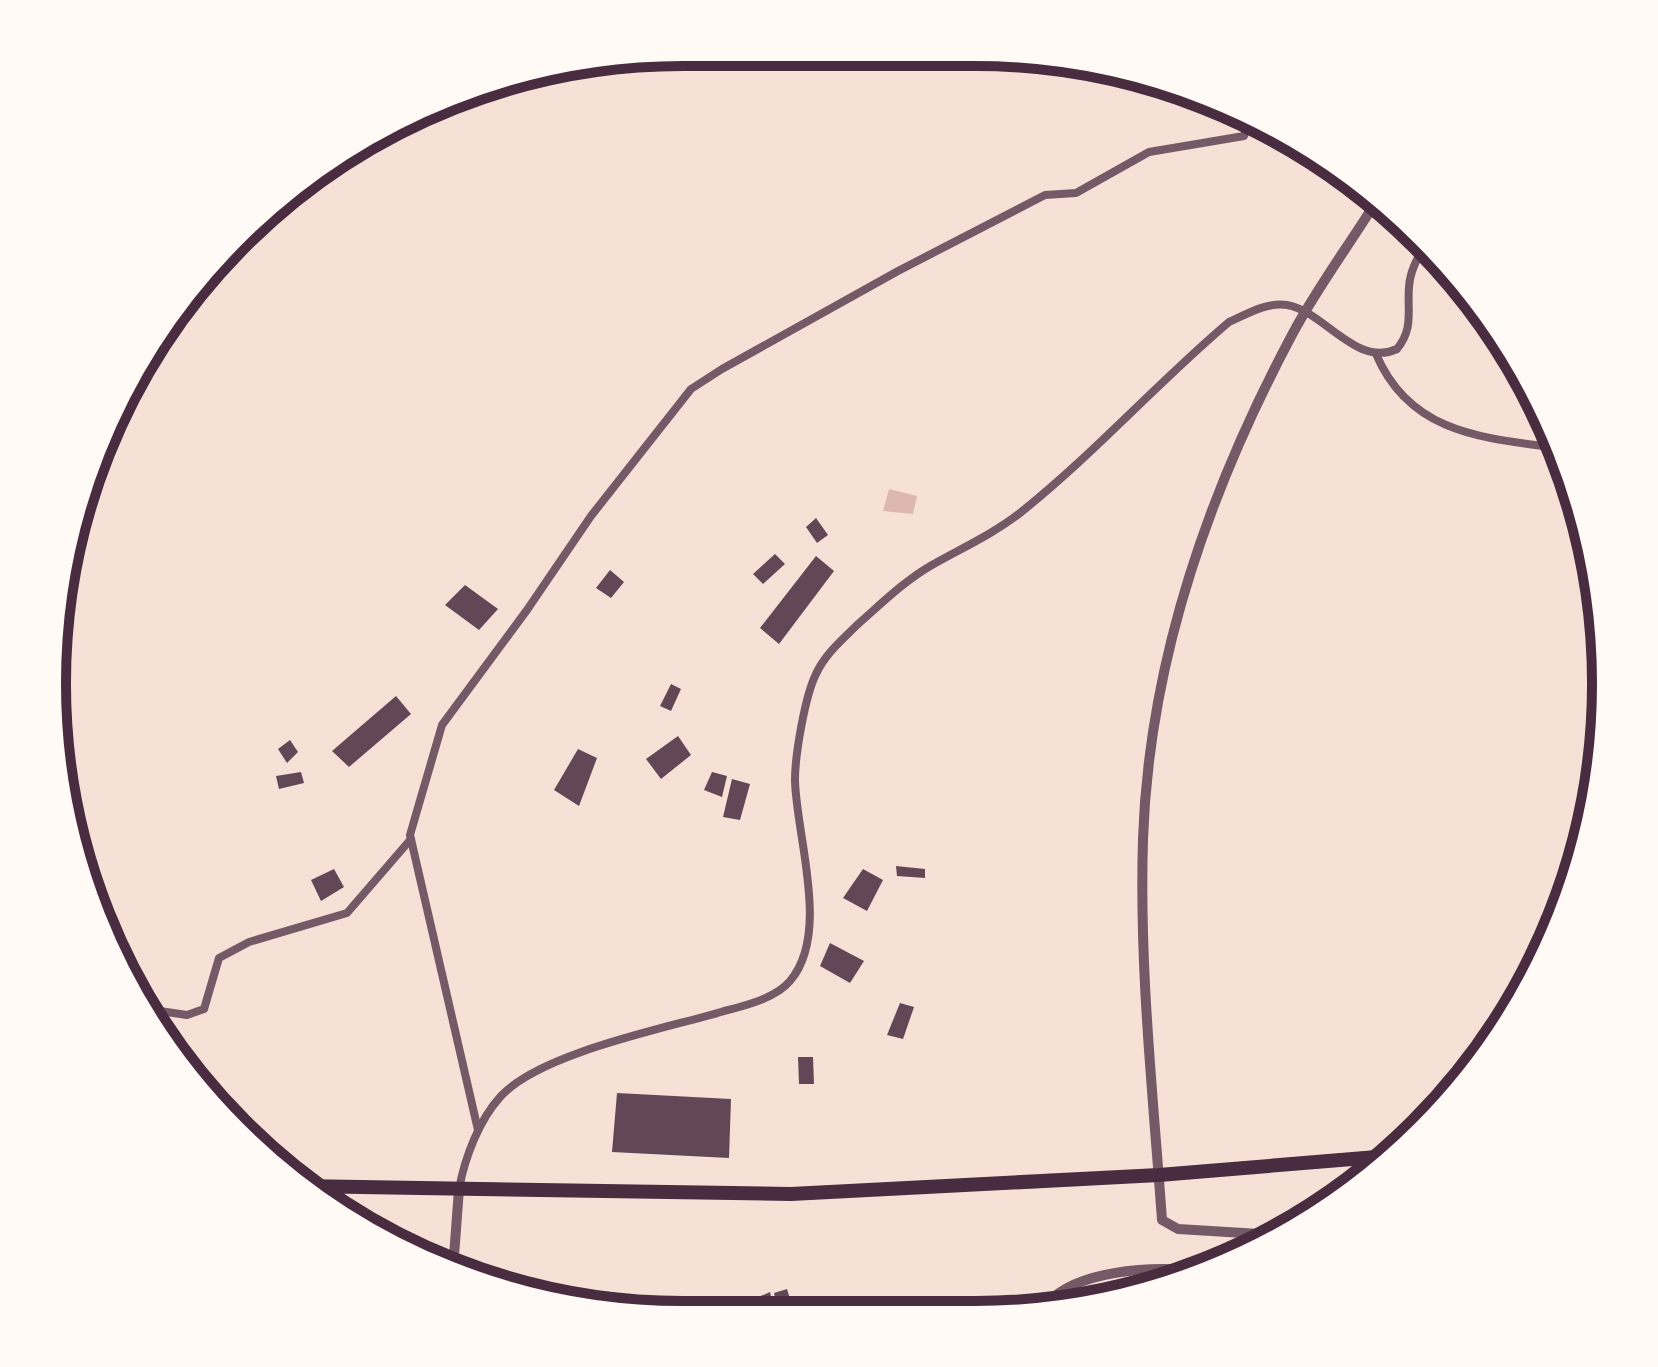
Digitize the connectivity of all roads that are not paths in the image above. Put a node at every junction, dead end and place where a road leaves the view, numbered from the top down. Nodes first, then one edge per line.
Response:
1 (1246, 129) edge
2 (1371, 210) edge
3 (1419, 255) edge
4 (1306, 312) junction
5 (1376, 354) junction
6 (1545, 446) edge
7 (411, 839) junction
8 (160, 1011) edge
9 (478, 1130) junction
10 (1370, 1158) edge
11 (1159, 1175) junction
12 (326, 1186) edge
13 (459, 1189) junction
14 (1254, 1234) edge
15 (454, 1257) edge
16 (1173, 1268) edge
17 (1052, 1296) edge

1 - 7 street
2 - 4 street
3 - 5 street
4 - 5 street
4 - 9 street
4 - 11 street
5 - 6 street
7 - 8 street
7 - 9 street
9 - 13 street
10 - 11 highway
11 - 13 highway
11 - 14 street
12 - 13 highway
13 - 15 street
16 - 17 street

